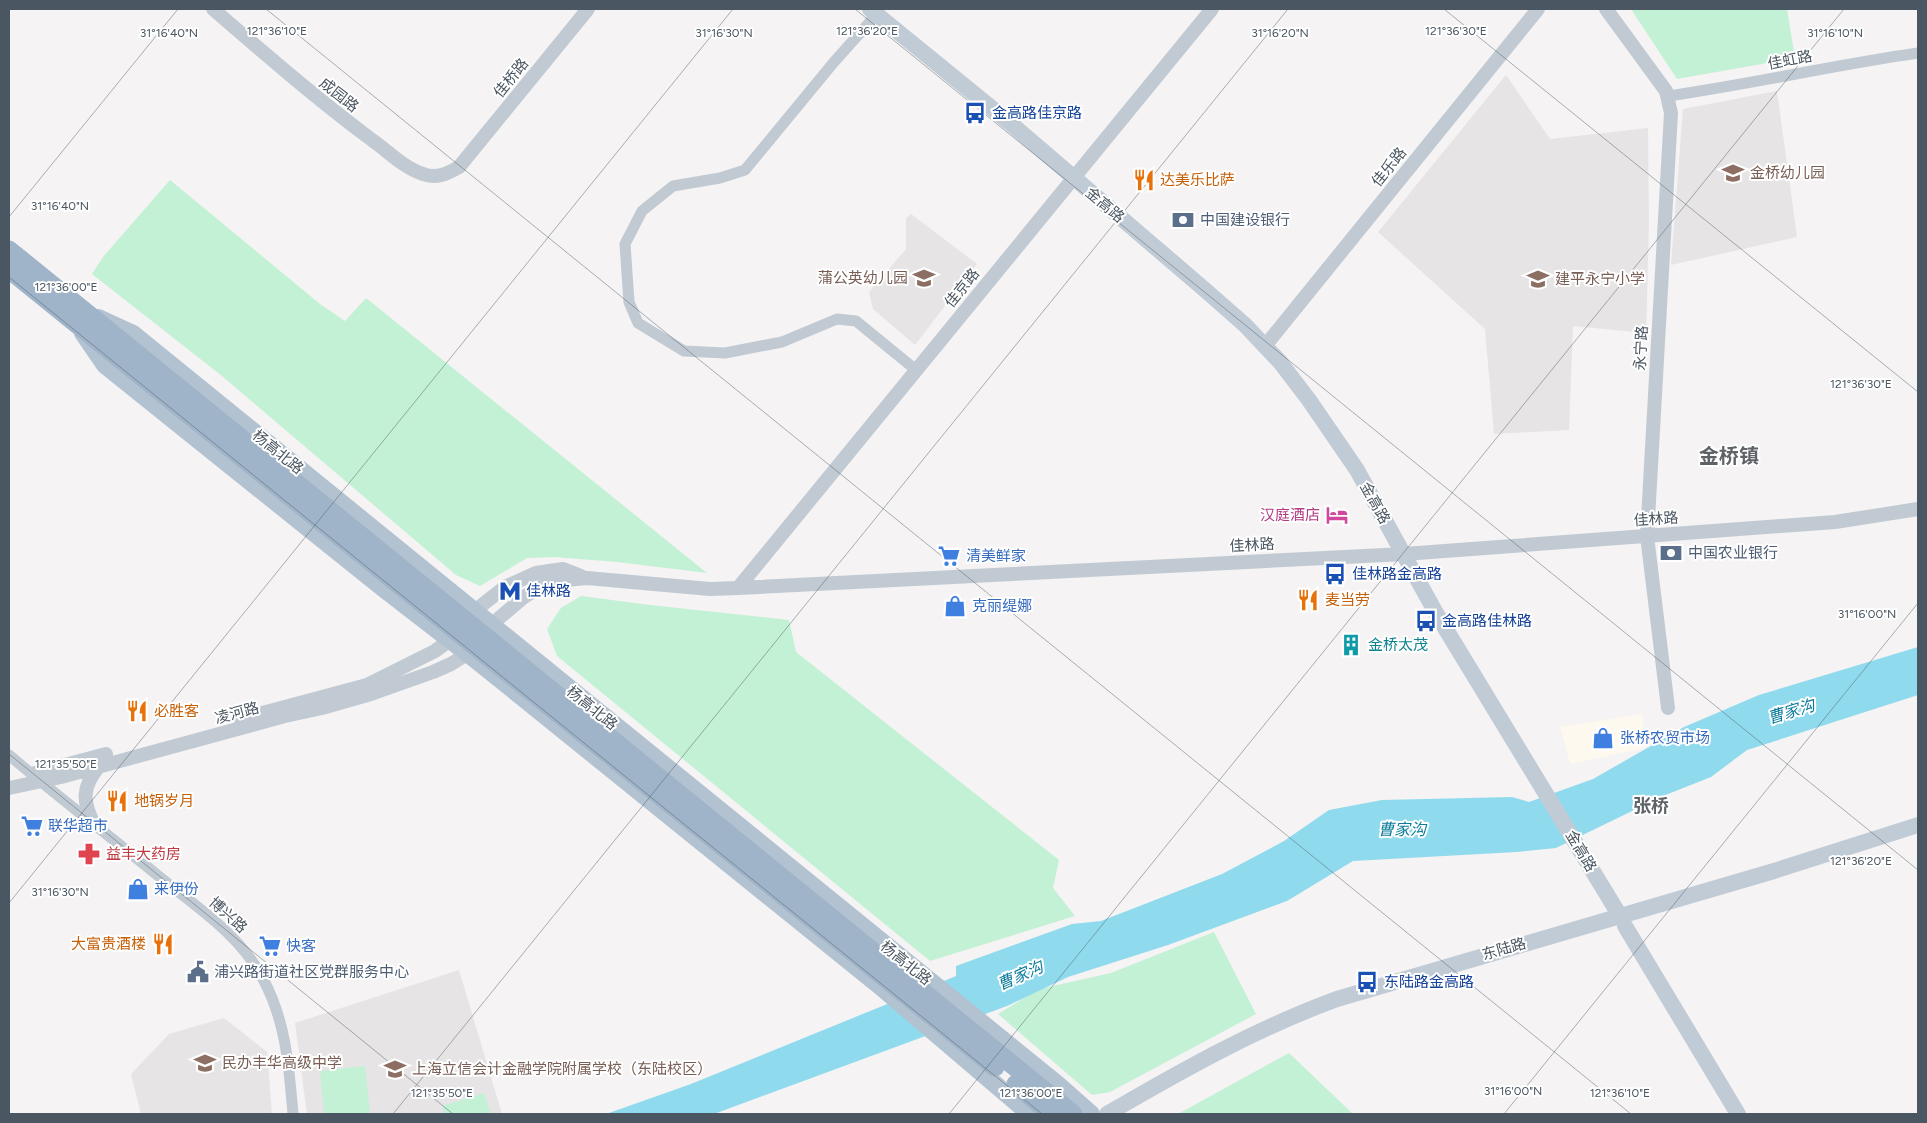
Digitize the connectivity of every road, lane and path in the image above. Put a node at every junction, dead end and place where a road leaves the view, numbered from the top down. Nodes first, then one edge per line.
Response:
1 (213, 9) edge
2 (588, 9) edge
3 (1212, 9) edge
4 (1538, 9) edge
5 (1606, 9) edge
6 (874, 12) edge
7 (1918, 52) edge
8 (1668, 96) junction
9 (458, 167) joint
10 (1075, 180) junction
11 (9, 250) edge
12 (9, 269) edge
13 (82, 318) junction
14 (1265, 346) junction
15 (916, 370) junction
16 (246, 453) junction
17 (1918, 509) edge
18 (1647, 536) junction
19 (1404, 554) junction
20 (587, 578) junction
21 (742, 588) junction
22 (475, 613) junction
23 (493, 626) junction
24 (450, 640) junction
25 (468, 654) junction
26 (1668, 708) dead end
27 (9, 755) edge
28 (99, 766) junction
29 (36, 778) junction
30 (9, 780) edge
31 (9, 788) edge
32 (94, 824) junction
33 (1918, 825) edge
34 (1918, 837) edge
35 (1623, 921) junction
36 (293, 1114) edge
37 (1030, 1114) edge
38 (1051, 1114) edge
39 (1073, 1114) edge
40 (1091, 1114) edge
41 (1107, 1114) edge
42 (1129, 1114) edge
43 (1738, 1114) edge

1 - 9 street, 成园路
2 - 9 street, 佳桥路
3 - 10 street, 佳京路
4 - 14 street, 佳乐路
5 - 8 street, 永宁路
6 - 10 main road, 金高路
6 - 15 street
7 - 8 street, 佳虹路
8 - 18 street, 永宁路
10 - 14 main road, 金高路
10 - 15 street, 佳京路
10 - 21 street, 佳京路
11 - 13 highway, 杨高北路
12 - 13 highway, 杨高北路
13 - 16 highway, 杨高北路
13 - 22 main road, 杨高北路
13 - 24 main road, 杨高北路
14 - 19 main road, 金高路
15 - 21 street, 佳京路
16 - 38 highway, 杨高北路
16 - 39 highway, 杨高北路
17 - 18 street, 佳林路
18 - 19 street, 佳林路
18 - 26 street, 永宁路
19 - 21 street, 佳林路
19 - 35 main road, 金高路
20 - 21 street, 佳林路
20 - 22 street, 佳林路
20 - 23 street, 佳林路
22 - 23 main road, 杨高北路
22 - 24 street, 佳林路
23 - 25 street, 佳林路
23 - 40 main road, 杨高北路
24 - 25 main road, 杨高北路
24 - 29 street, 凌河路
25 - 28 street, 凌河路
25 - 37 main road, 杨高北路
27 - 29 street, 博兴路
28 - 29 street, 凌河路
28 - 32 street
29 - 30 street, 凌河路
29 - 31 street, 凌河路
29 - 32 street, 博兴路
32 - 36 street, 博兴路
33 - 35 main road, 东陆路
34 - 35 main road, 东陆路
35 - 41 main road, 东陆路
35 - 42 main road, 东陆路
35 - 43 main road, 金高路

